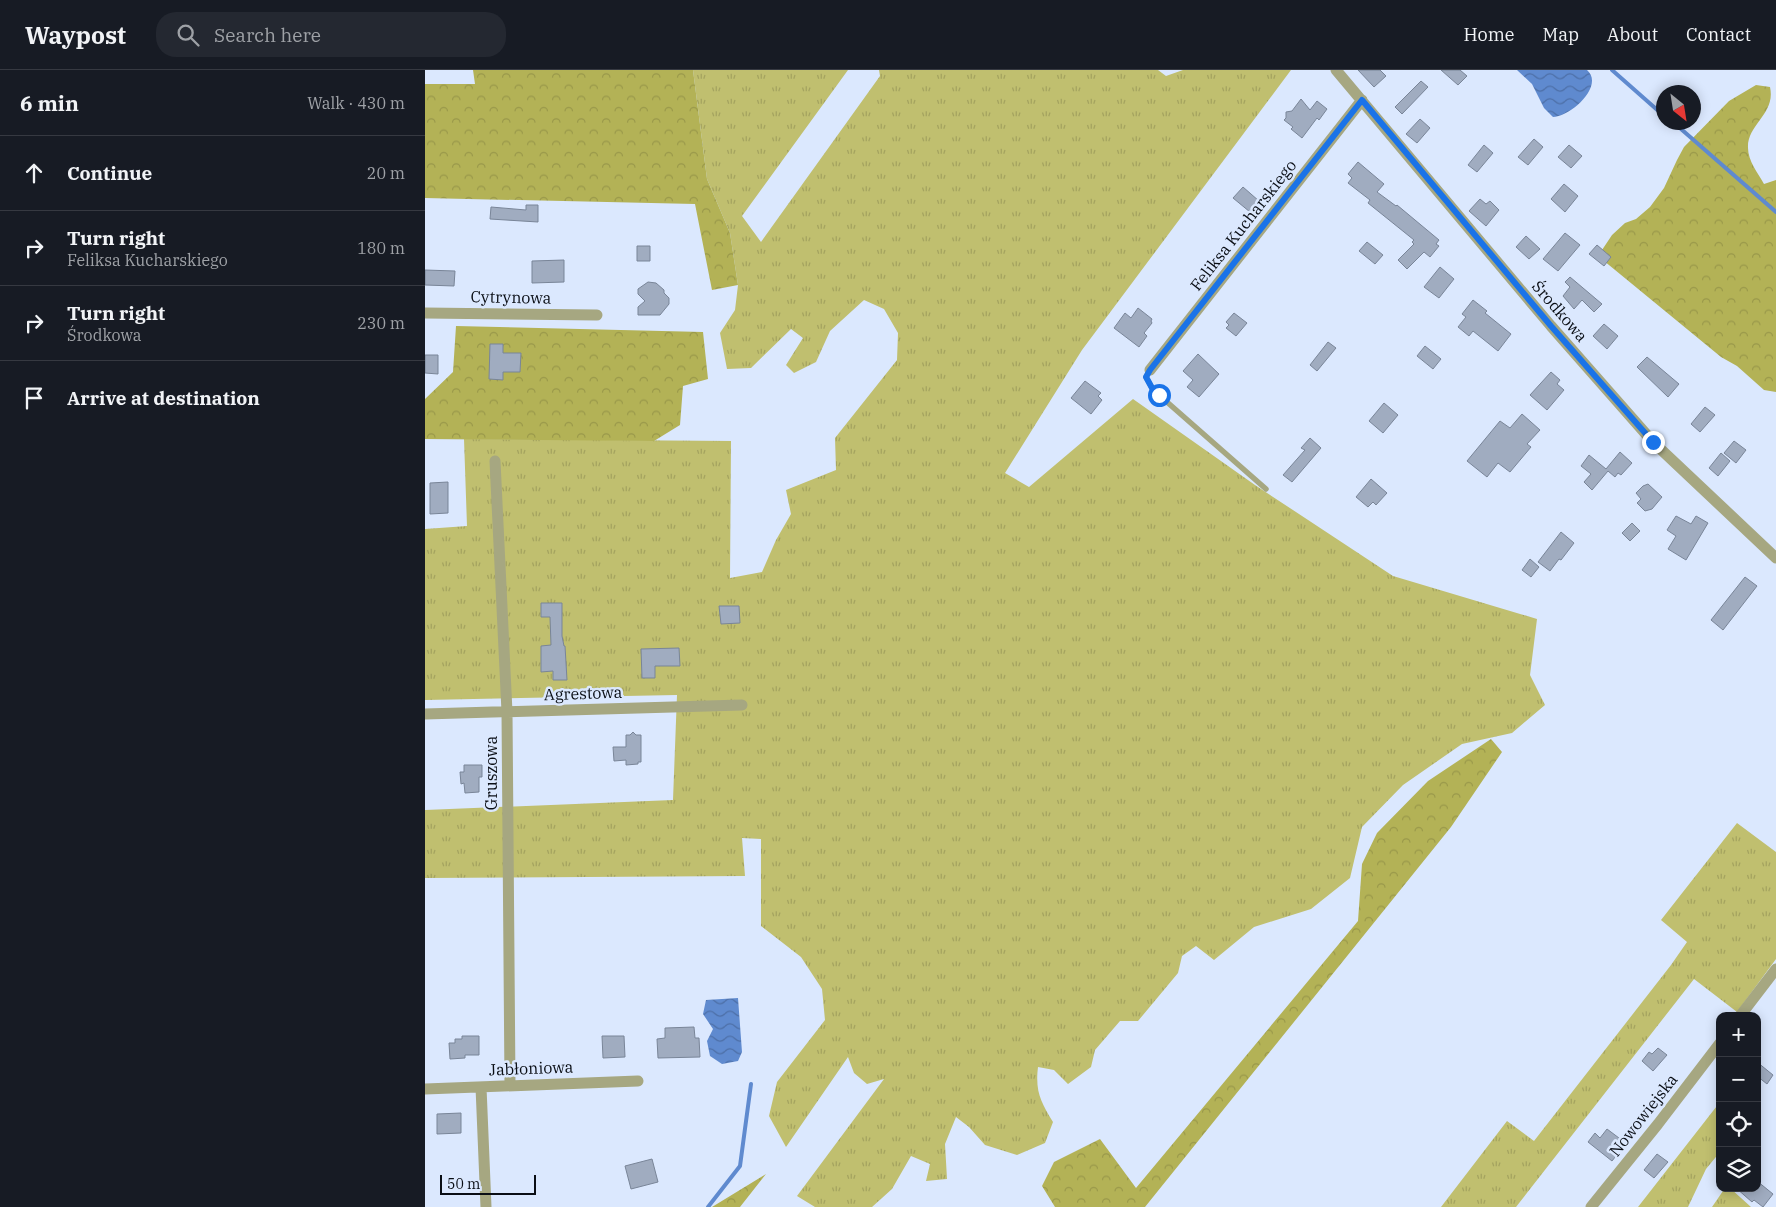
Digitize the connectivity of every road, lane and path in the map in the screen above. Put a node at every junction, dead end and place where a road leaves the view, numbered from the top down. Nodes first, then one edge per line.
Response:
1 (1336, 70) edge
2 (1362, 100) junction
3 (425, 312) edge
4 (597, 315) dead end
5 (1150, 370) joint
6 (495, 461) dead end
7 (1266, 489) dead end
8 (1776, 558) edge
9 (742, 705) dead end
10 (507, 712) junction
11 (425, 714) edge
12 (1776, 969) edge
13 (1744, 1012) edge
14 (1716, 1048) edge
15 (638, 1081) dead end
16 (510, 1085) junction
17 (481, 1086) junction
18 (425, 1090) edge
19 (485, 1207) edge
20 (1591, 1207) edge

1 - 2 street, Środkowa
2 - 5 street, Feliksa Kucharskiego
2 - 8 street, Środkowa
3 - 4 street, Cytrynowa
5 - 7 lane
6 - 10 street, Gruszowa
9 - 10 street, Agrestowa
10 - 11 street, Agrestowa
10 - 16 street, Gruszowa
12 - 13 street
14 - 20 street, Nowowiejska
15 - 16 street, Jabłoniowa
16 - 17 street, Jabłoniowa
17 - 18 street, Jabłoniowa
17 - 19 street

